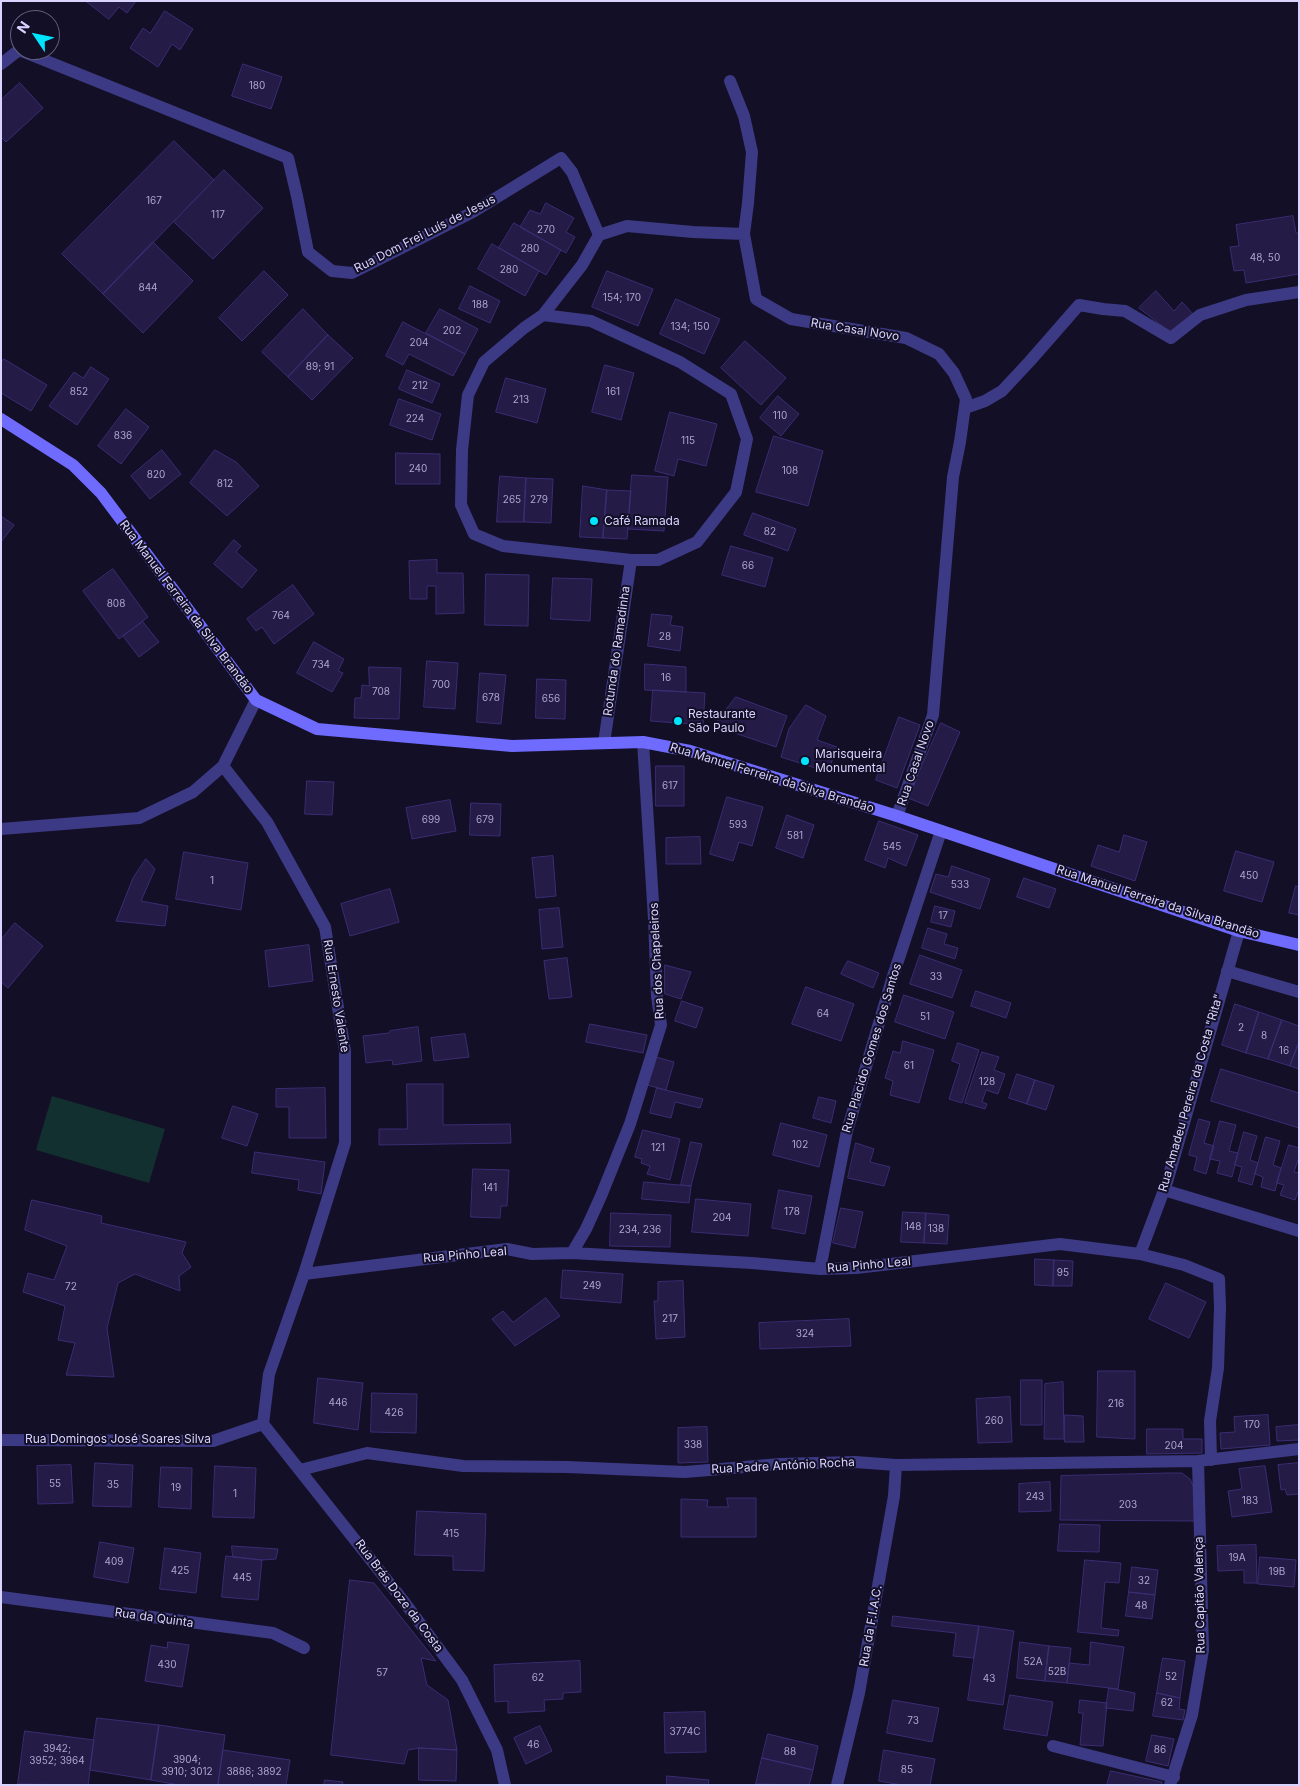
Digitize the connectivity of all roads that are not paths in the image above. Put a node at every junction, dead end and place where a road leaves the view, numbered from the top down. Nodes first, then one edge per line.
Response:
1 (1, 64) edge
2 (730, 81) dead end
3 (744, 234) junction
4 (599, 235) junction
5 (1299, 292) edge
6 (543, 315) junction
7 (965, 408) junction
8 (1, 419) edge
9 (631, 560) junction
10 (256, 700) junction
11 (643, 742) junction
12 (604, 743) junction
13 (223, 766) junction
14 (898, 816) junction
15 (1, 829) edge
16 (941, 831) junction
17 (1240, 930) junction
18 (1299, 945) edge
19 (1226, 971) junction
20 (1299, 992) edge
21 (1164, 1190) junction
22 (1299, 1231) edge
23 (572, 1253) junction
24 (1140, 1254) junction
25 (820, 1269) junction
26 (304, 1274) junction
27 (263, 1424) junction
28 (1, 1440) edge
29 (1299, 1449) edge
30 (1205, 1460) junction
31 (896, 1465) junction
32 (300, 1470) junction
33 (1, 1597) edge
34 (304, 1648) dead end
35 (1053, 1746) dead end
36 (1172, 1781) edge
37 (505, 1785) edge
38 (837, 1785) edge

1 - 4 street, Rua Dom Frei Luís de Jesus
2 - 3 street, Rua Casal Novo
3 - 4 street
3 - 7 street, Rua Casal Novo
4 - 6 street
5 - 7 street
6 - 9 street
6 - 9 street
7 - 14 street, Rua Casal Novo
8 - 10 main road, Rua Manuel Ferreira da Silva Brandão
9 - 12 street, Rotunda do Ramadinha
10 - 12 main road, Rua Manuel Ferreira da Silva Brandão
10 - 13 street
11 - 12 main road, Rua Manuel Ferreira da Silva Brandão
11 - 14 main road, Rua Manuel Ferreira da Silva Brandão
11 - 23 street, Rua dos Chapeleiros
13 - 15 street
13 - 26 street, Rua Ernesto Valente
14 - 16 main road, Rua Manuel Ferreira da Silva Brandão
16 - 17 main road, Rua Manuel Ferreira da Silva Brandão
16 - 25 street, Rua Placido Gomes dos Santos
17 - 18 main road, Rua Manuel Ferreira da Silva Brandão
17 - 19 street, Rua Amadeu Pereira da Costa "Rita"
19 - 20 street
19 - 21 street, Rua Amadeu Pereira da Costa "Rita"
21 - 22 street
21 - 24 street, Rua Amadeu Pereira da Costa "Rita"
23 - 25 street, Rua Pinho Leal
23 - 26 street, Rua Pinho Leal
24 - 25 street, Rua Pinho Leal
24 - 30 street, Rua Pinho Leal
26 - 27 street, Rua Ernesto Valente
27 - 28 street, Rua Domingos José Soares Silva
27 - 32 street, Rua Brás Doze da Costa
29 - 30 street, Rua Padre António Rocha
30 - 31 street, Rua Padre António Rocha
30 - 36 street, Rua Capitão Valença
31 - 32 street, Rua Padre António Rocha
31 - 38 street, Rua da F.I.A.C.
32 - 37 street, Rua Brás Doze da Costa
33 - 34 street, Rua da Quinta
35 - 36 street

